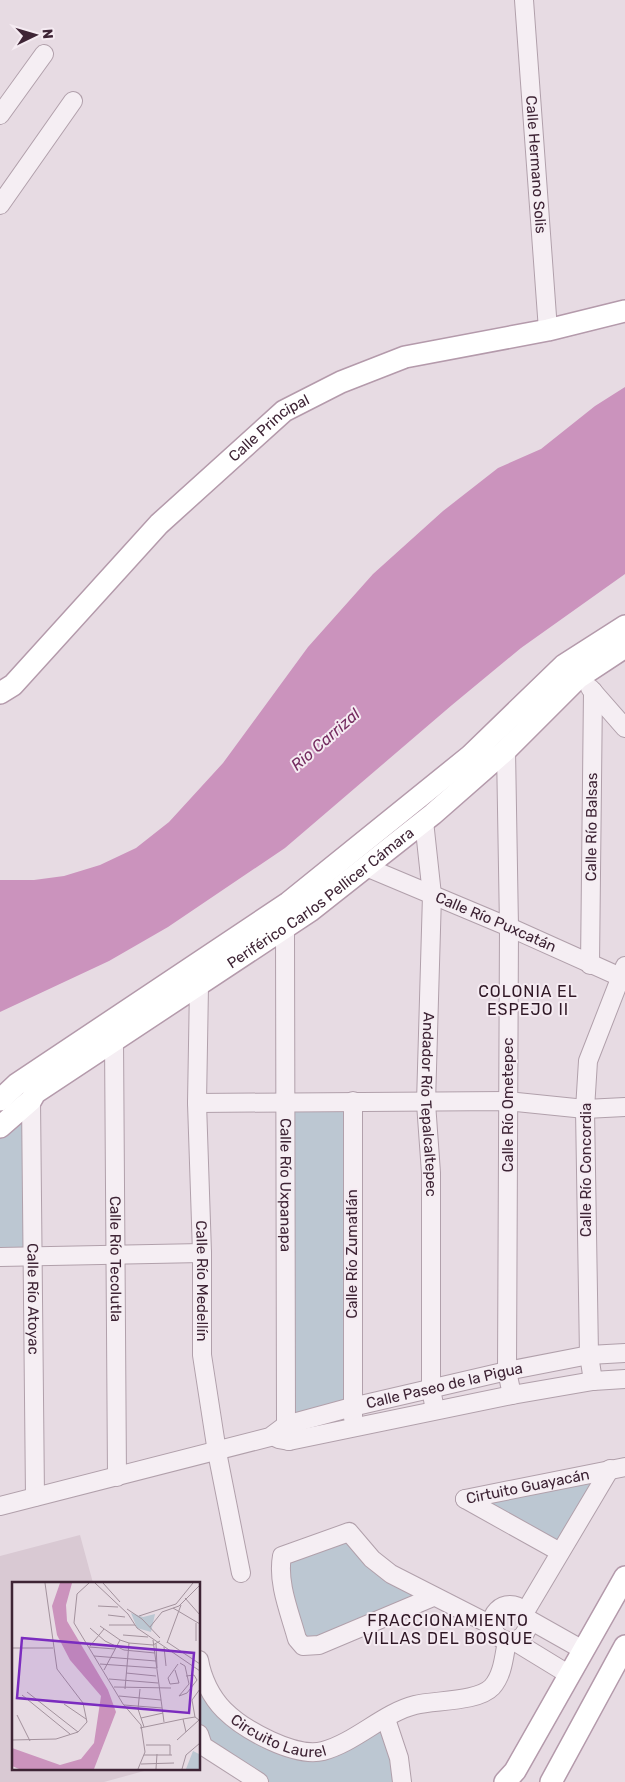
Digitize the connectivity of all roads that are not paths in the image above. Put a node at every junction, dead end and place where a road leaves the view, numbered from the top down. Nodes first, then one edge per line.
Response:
1 (524, 0) edge
2 (44, 54) dead end
3 (73, 101) dead end
4 (0, 115) edge
5 (0, 205) edge
6 (625, 311) edge
7 (548, 330) junction
8 (625, 626) edge
9 (625, 647) edge
10 (585, 685) junction
11 (0, 693) edge
12 (625, 728) edge
13 (506, 750) junction
14 (424, 821) junction
15 (366, 867) junction
16 (432, 896) junction
17 (509, 927) junction
18 (285, 929) junction
19 (590, 965) junction
20 (624, 974) edge
21 (199, 986) junction
22 (114, 1040) junction
23 (0, 1100) edge
24 (32, 1100) junction
25 (284, 1101) junction
26 (353, 1101) junction
27 (507, 1102) junction
28 (197, 1103) junction
29 (426, 1103) junction
30 (625, 1107) edge
31 (585, 1109) junction
32 (0, 1127) edge
33 (202, 1252) junction
34 (33, 1255) junction
35 (115, 1255) junction
36 (0, 1257) edge
37 (625, 1353) edge
38 (589, 1355) junction
39 (507, 1371) junction
40 (625, 1379) edge
41 (593, 1381) junction
42 (431, 1389) junction
43 (512, 1395) junction
44 (352, 1407) junction
45 (435, 1410) junction
46 (354, 1428) junction
47 (287, 1433) junction
48 (217, 1452) junction
49 (617, 1468) edge
50 (117, 1477) junction
51 (35, 1497) junction
52 (0, 1506) edge
53 (560, 1552) junction
54 (241, 1573) dead end
55 (625, 1577) edge
56 (433, 1597) junction
57 (527, 1616) junction
58 (492, 1626) junction
59 (510, 1641) junction
60 (625, 1646) edge
61 (583, 1650) junction
62 (200, 1664) edge
63 (568, 1674) junction
64 (386, 1719) junction
65 (200, 1737) edge
66 (259, 1782) edge
67 (402, 1782) edge
68 (505, 1782) edge
69 (551, 1782) edge

1 - 7 street, Calle Hermano Solis
2 - 4 street
3 - 5 street
6 - 7 main road, Calle Principal
7 - 11 main road, Calle Principal
8 - 23 main road, Periférico Carlos Pellicer Cámara
9 - 10 main road, Periférico Carlos Pellicer Cámara
10 - 12 street
10 - 13 main road, Periférico Carlos Pellicer Cámara
10 - 19 street, Calle Río Balsas
13 - 14 main road, Periférico Carlos Pellicer Cámara
13 - 17 street, Calle Río Ometepec
14 - 15 main road, Periférico Carlos Pellicer Cámara
14 - 16 street, Andador Río Tepalcaltepec
15 - 16 street, Calle Río Puxcatán
15 - 18 main road, Periférico Carlos Pellicer Cámara
16 - 17 street, Calle Río Puxcatán
16 - 29 street, Andador Río Tepalcaltepec
17 - 19 street, Calle Río Puxcatán
17 - 27 street, Calle Río Ometepec
18 - 21 main road, Periférico Carlos Pellicer Cámara
18 - 25 street, Calle Río Uxpanapa
19 - 20 street, Calle Río Puxcatán
20 - 31 street, Calle Río Concordia
21 - 22 main road, Periférico Carlos Pellicer Cámara
21 - 28 street, Calle Río Medellín
22 - 24 main road, Periférico Carlos Pellicer Cámara
22 - 35 street, Calle Río Tecolutla
24 - 32 main road, Periférico Carlos Pellicer Cámara
24 - 34 street, Calle Río Atoyac
25 - 26 street
25 - 28 street
25 - 47 street, Calle Río Uxpanapa
26 - 29 street
26 - 44 street, Calle Río Zumatlán
27 - 29 street
27 - 31 street
27 - 39 street, Calle Río Ometepec
28 - 33 street, Calle Río Medellín
29 - 42 street, Andador Río Tepalcaltepec
30 - 31 street
31 - 38 street, Calle Río Concordia
33 - 35 street
33 - 48 street, Calle Río Medellín
34 - 35 street
34 - 36 street
34 - 51 street, Calle Río Atoyac
35 - 50 street, Calle Río Tecolutla
37 - 38 street, Calle Paseo de la Pigua
38 - 39 street, Calle Paseo de la Pigua
38 - 41 street, Calle Río Concordia
39 - 42 street, Calle Paseo de la Pigua
39 - 43 street, Calle Río Ometepec
40 - 41 street, Calle Paseo de la Pigua
41 - 43 street, Calle Paseo de la Pigua
42 - 44 street, Calle Paseo de la Pigua
42 - 45 street, Andador Río Tepalcaltepec
43 - 45 street, Calle Paseo de la Pigua
44 - 46 street, Calle Río Zumatlán
44 - 47 street, Calle Paseo de la Pigua
45 - 46 street, Calle Paseo de la Pigua
46 - 47 street, Calle Paseo de la Pigua
47 - 48 street, Calle Paseo de la Pigua
48 - 50 street, Calle Paseo de la Pigua
48 - 54 street, Calle Río Medellín
49 - 53 street, Cirtuito Guayacán
49 - 53 street, Cirtuito Guayacán
50 - 51 street, Calle Paseo de la Pigua
51 - 52 street, Calle Paseo de la Pigua
53 - 57 street, Cirtuito Guayacán
55 - 61 main road
56 - 56 street
56 - 58 street
57 - 58 street
57 - 59 street
57 - 61 street
58 - 59 street
59 - 63 street
59 - 64 street, Circuito Laurel
60 - 69 main road
61 - 63 main road
62 - 64 street, Circuito Laurel
63 - 68 main road
64 - 67 street
65 - 66 street

